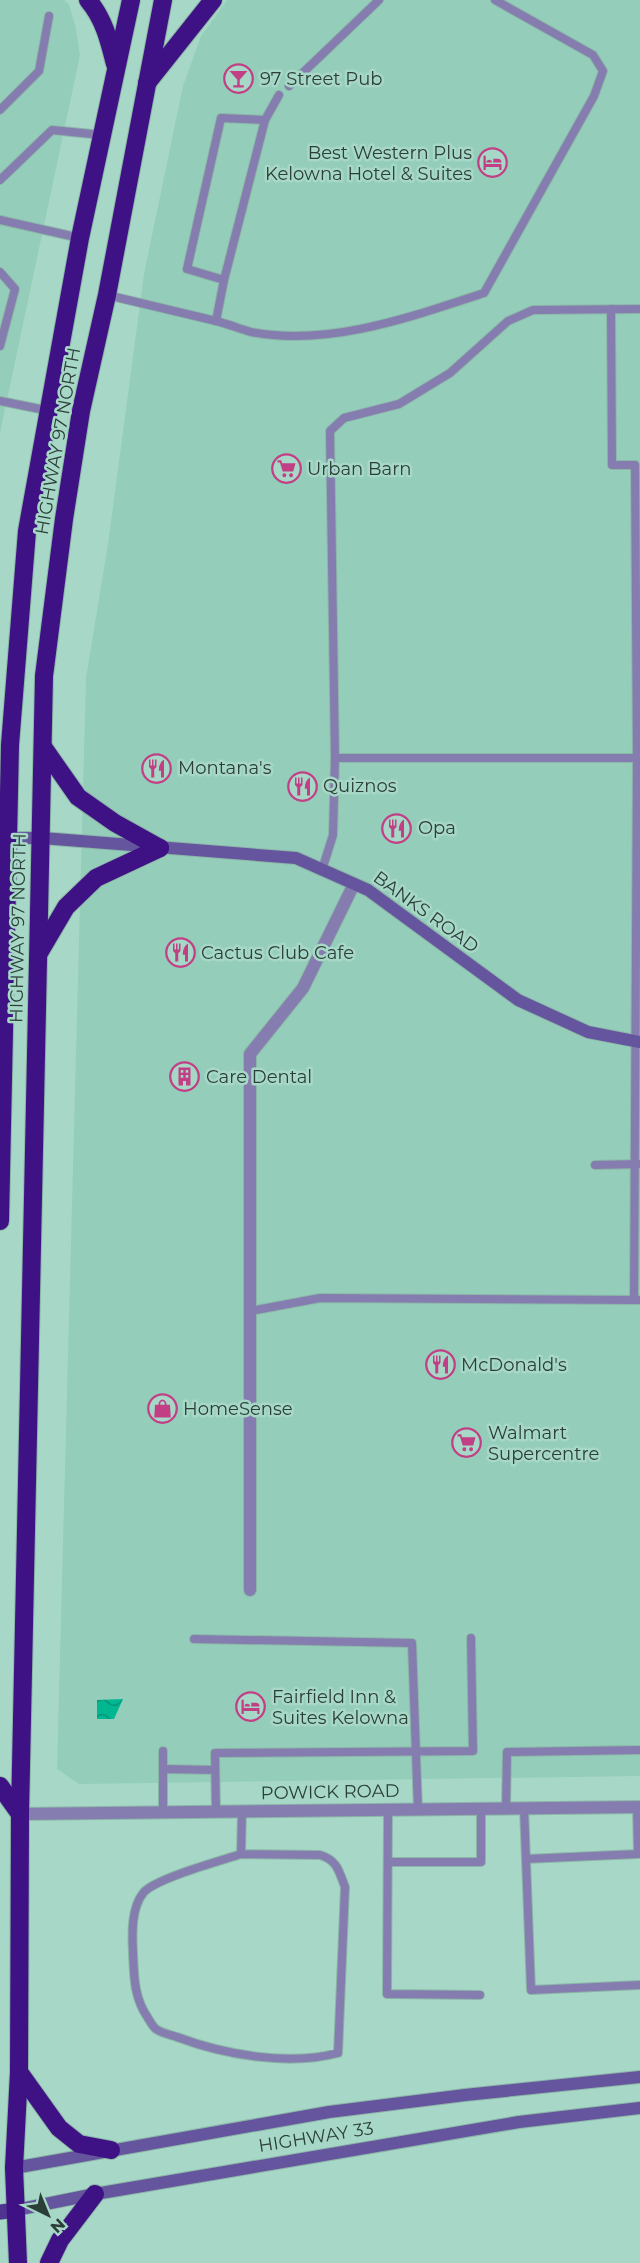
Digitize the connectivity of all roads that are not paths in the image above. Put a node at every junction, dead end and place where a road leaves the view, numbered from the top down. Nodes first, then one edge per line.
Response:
1 (88, 0) edge
2 (131, 0) edge
3 (163, 0) edge
4 (213, 0) edge
5 (379, 0) edge
6 (495, 0) edge
7 (49, 16) dead end
8 (116, 70) junction
9 (146, 84) junction
10 (289, 86) dead end
11 (279, 95) dead end
12 (0, 110) edge
13 (265, 120) junction
14 (102, 135) junction
15 (0, 180) edge
16 (0, 220) edge
17 (80, 238) junction
18 (0, 272) edge
19 (224, 280) junction
20 (107, 295) junction
21 (610, 309) junction
22 (640, 309) edge
23 (216, 321) junction
24 (0, 346) edge
25 (0, 401) edge
26 (50, 411) junction
27 (43, 747) junction
28 (5, 752) edge
29 (335, 758) junction
30 (639, 758) edge
31 (4, 838) edge
32 (42, 838) junction
33 (160, 848) junction
34 (322, 870) junction
35 (354, 884) junction
36 (2, 936) edge
37 (39, 955) junction
38 (638, 1042) edge
39 (638, 1164) edge
40 (595, 1165) dead end
41 (0, 1221) edge
42 (637, 1300) edge
43 (251, 1311) junction
44 (250, 1590) dead end
45 (471, 1638) dead end
46 (194, 1639) dead end
47 (640, 1750) edge
48 (162, 1751) dead end
49 (416, 1752) junction
50 (163, 1769) junction
51 (215, 1770) junction
52 (0, 1786) edge
53 (638, 1807) edge
54 (524, 1808) junction
55 (418, 1809) junction
56 (481, 1809) junction
57 (506, 1809) junction
58 (388, 1810) junction
59 (242, 1811) junction
60 (163, 1812) junction
61 (216, 1812) junction
62 (20, 1814) junction
63 (241, 1854) junction
64 (526, 1859) junction
65 (388, 1862) junction
66 (640, 1985) edge
67 (480, 1995) dead end
68 (19, 2072) junction
69 (640, 2077) edge
70 (640, 2108) edge
71 (111, 2150) junction
72 (7, 2169) edge
73 (95, 2194) junction
74 (8, 2211) edge
75 (18, 2263) edge
76 (49, 2263) edge

1 - 8 highway
2 - 8 highway, HIGHWAY 97 NORTH
3 - 9 highway, HIGHWAY 97 NORTH
4 - 9 highway
5 - 10 lane
6 - 23 lane
7 - 12 lane
8 - 14 highway, HIGHWAY 97 NORTH
9 - 20 highway, HIGHWAY 97 NORTH
11 - 13 lane
13 - 19 lane
13 - 19 lane
14 - 15 lane
14 - 17 highway, HIGHWAY 97 NORTH
16 - 17 lane
17 - 26 highway, HIGHWAY 97 NORTH
18 - 24 lane
19 - 23 lane
20 - 23 lane
20 - 27 highway, HIGHWAY 97 NORTH
21 - 22 lane
21 - 29 lane
21 - 30 lane
25 - 26 lane
26 - 28 highway, HIGHWAY 97 NORTH
27 - 32 highway, HIGHWAY 97 NORTH
27 - 33 highway
28 - 31 highway, HIGHWAY 97 NORTH
29 - 30 lane
29 - 34 lane
30 - 38 lane
31 - 32 main road, BANKS ROAD
31 - 36 highway, HIGHWAY 97 NORTH
32 - 33 main road, BANKS ROAD
32 - 37 highway, HIGHWAY 97 NORTH
33 - 34 main road, BANKS ROAD
33 - 37 highway
34 - 35 main road, BANKS ROAD
35 - 38 main road, BANKS ROAD
35 - 43 street
36 - 41 highway, HIGHWAY 97 NORTH
37 - 62 highway, HIGHWAY 97 NORTH
38 - 39 lane
39 - 40 lane
39 - 42 lane
42 - 43 lane
43 - 44 street
45 - 49 lane
46 - 49 lane
47 - 57 lane
48 - 50 lane
49 - 51 lane
49 - 55 lane
50 - 51 lane
50 - 60 lane
51 - 61 lane
52 - 62 highway
53 - 54 street, POWICK ROAD
53 - 64 lane
54 - 57 street, POWICK ROAD
54 - 64 lane
55 - 56 street, POWICK ROAD
55 - 58 street, POWICK ROAD
56 - 57 street, POWICK ROAD
56 - 65 lane
58 - 59 street, POWICK ROAD
58 - 65 lane
59 - 61 street, POWICK ROAD
59 - 63 lane
60 - 61 street, POWICK ROAD
60 - 62 street, POWICK ROAD
62 - 68 highway, HIGHWAY 97 NORTH
63 - 63 lane
64 - 66 lane
65 - 67 lane
68 - 71 highway
68 - 72 highway, HIGHWAY 97 NORTH
69 - 71 main road, HIGHWAY 33
70 - 73 main road, HIGHWAY 33
71 - 72 main road, HIGHWAY 33
72 - 74 highway, HIGHWAY 97 NORTH
73 - 74 main road, HIGHWAY 33
73 - 76 highway
74 - 75 highway, HIGHWAY 97 NORTH

